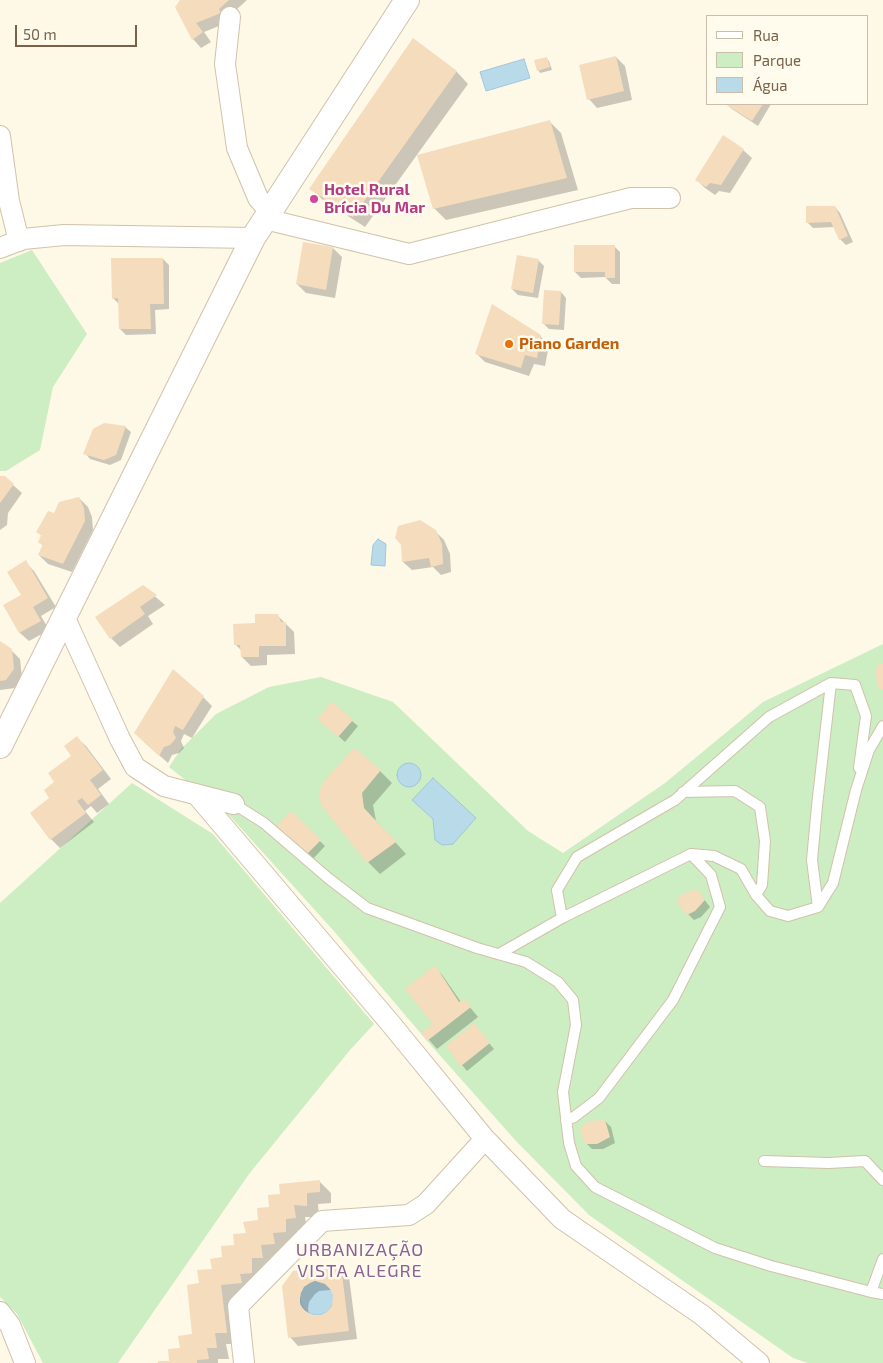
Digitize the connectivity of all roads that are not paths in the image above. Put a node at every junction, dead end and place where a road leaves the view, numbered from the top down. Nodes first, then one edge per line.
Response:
1 (407, 0) edge
2 (230, 17) dead end
3 (0, 136) edge
4 (670, 198) dead end
5 (263, 223) junction
6 (9, 244) edge
7 (64, 616) junction
8 (831, 683) junction
9 (883, 726) edge
10 (0, 746) edge
11 (856, 790) junction
12 (683, 792) junction
13 (196, 794) junction
14 (234, 804) joint
15 (691, 854) junction
16 (756, 895) junction
17 (818, 907) junction
18 (562, 918) junction
19 (498, 954) junction
20 (566, 1120) junction
21 (485, 1139) junction
22 (764, 1161) dead end
23 (883, 1180) edge
24 (883, 1259) edge
25 (871, 1292) junction
26 (883, 1294) edge
27 (0, 1312) edge
28 (25, 1363) edge
29 (244, 1363) edge
30 (759, 1363) edge

1 - 5 street
2 - 5 street
3 - 6 street
4 - 5 street
5 - 6 street
5 - 7 street
7 - 10 street
7 - 13 street
8 - 11 lane
8 - 12 lane
8 - 17 lane
9 - 11 lane
11 - 17 lane
12 - 16 lane
12 - 18 lane
13 - 14 street
13 - 21 street
14 - 19 lane
15 - 16 lane
15 - 18 lane
15 - 20 lane
16 - 17 lane
18 - 19 lane
19 - 20 lane
20 - 25 lane
21 - 29 street
21 - 30 street
22 - 23 lane
24 - 25 lane
25 - 26 lane
27 - 28 street

